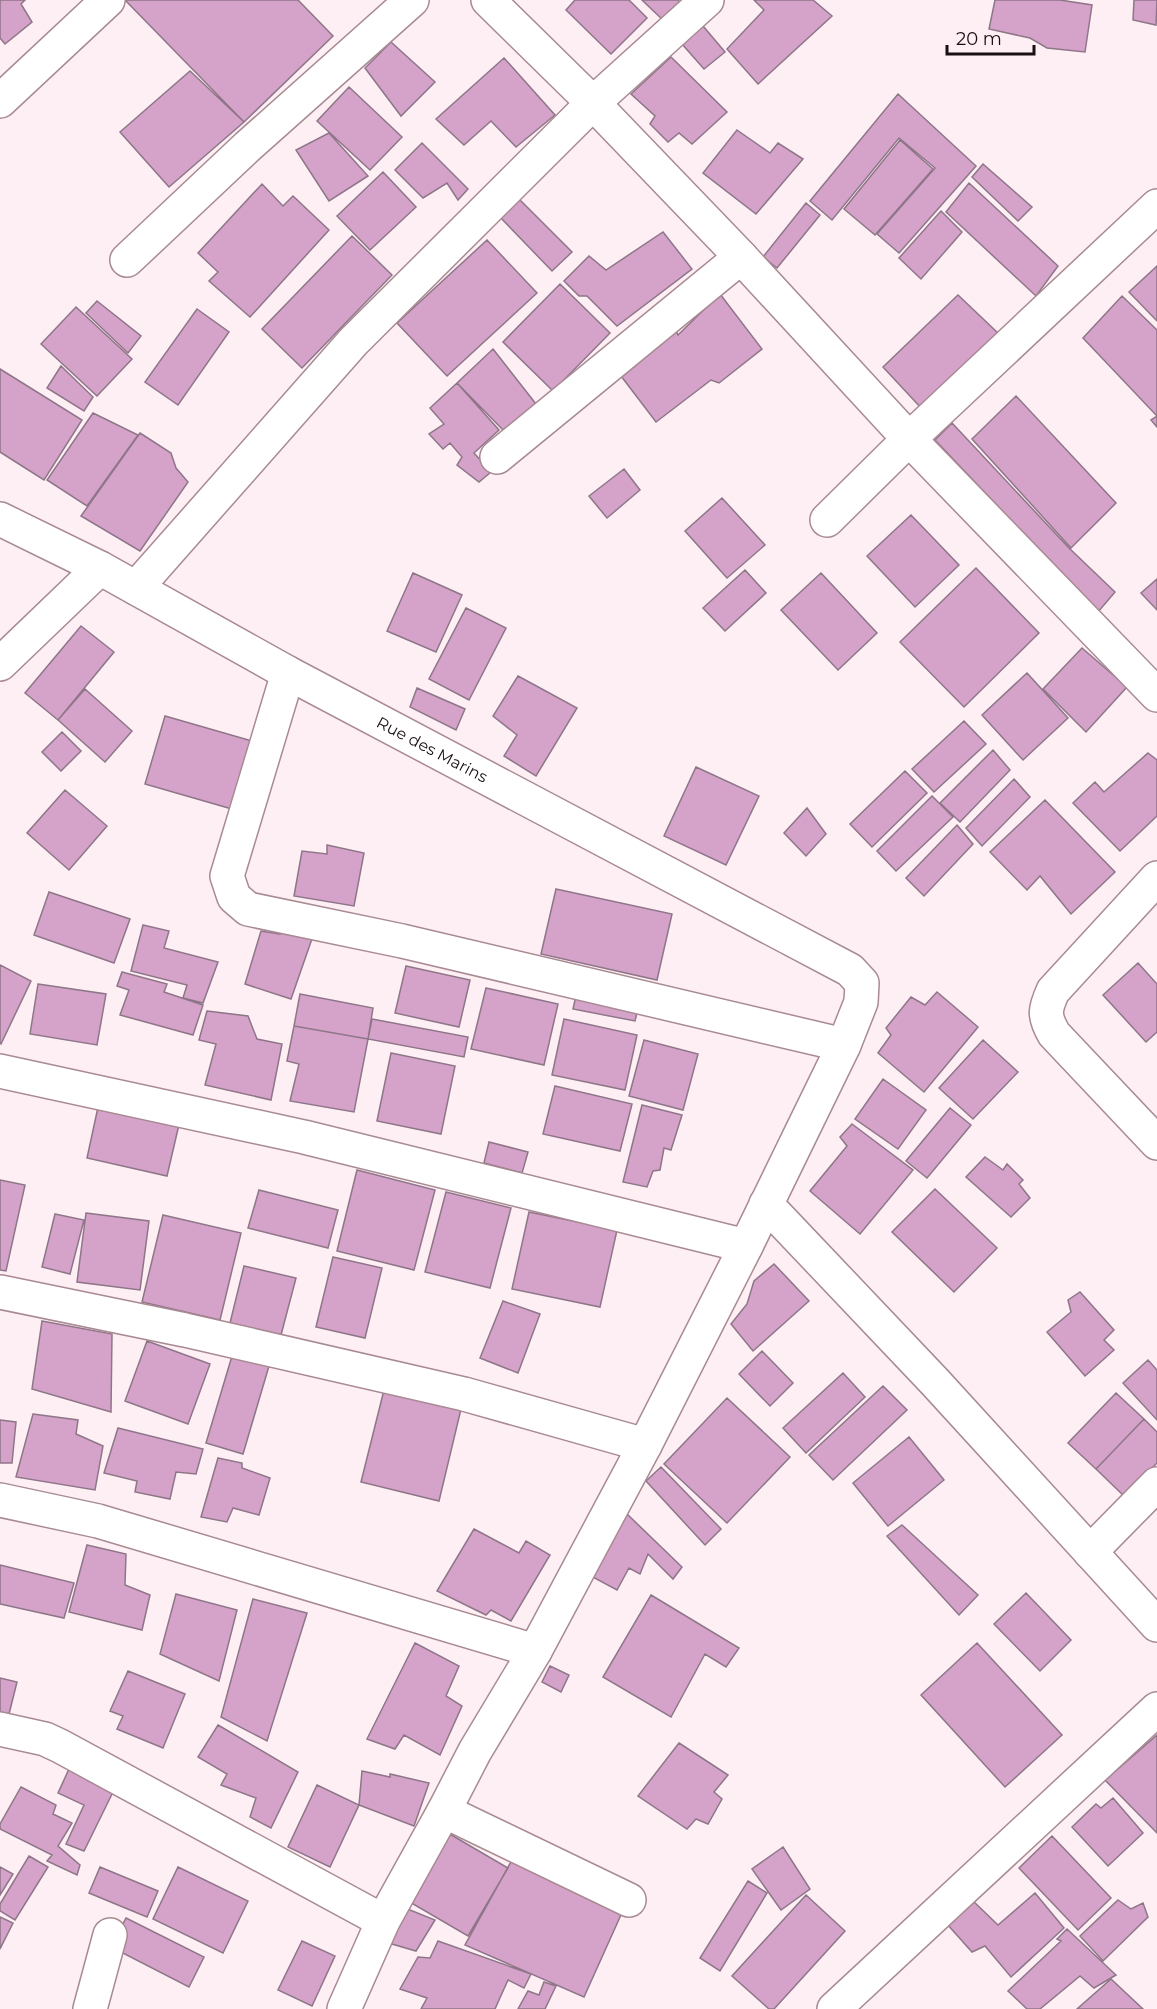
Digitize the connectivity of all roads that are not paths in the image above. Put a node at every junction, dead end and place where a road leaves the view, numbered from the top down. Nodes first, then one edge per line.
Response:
1 (108, 0) edge
2 (412, 0) edge
3 (488, 0) edge
4 (707, 0) edge
5 (0, 101) edge
6 (593, 104) junction
7 (1157, 206) edge
8 (741, 257) junction
9 (127, 260) dead end
10 (909, 439) junction
11 (497, 456) dead end
12 (0, 519) edge
13 (827, 520) dead end
14 (100, 568) junction
15 (136, 588) junction
16 (0, 664) edge
17 (288, 673) junction
18 (1157, 695) edge
19 (1157, 878) edge
20 (844, 1045) junction
21 (0, 1071) edge
22 (1157, 1143) edge
23 (766, 1204) junction
24 (746, 1246) junction
25 (0, 1292) edge
26 (645, 1445) junction
27 (1157, 1484) edge
28 (0, 1500) edge
29 (1090, 1552) junction
30 (1157, 1625) edge
31 (535, 1651) junction
32 (1157, 1709) edge
33 (0, 1729) edge
34 (444, 1812) junction
35 (629, 1900) dead end
36 (383, 1921) junction
37 (110, 1935) dead end
38 (90, 2009) edge
39 (344, 2009) edge
40 (834, 2009) edge

1 - 5 street
2 - 9 street
3 - 6 street
4 - 6 street
6 - 8 street
6 - 15 street
7 - 10 street
8 - 10 street
8 - 11 street
10 - 13 street
10 - 18 street
12 - 14 street, Rue des Marins
14 - 15 street, Rue des Marins
14 - 16 street
15 - 17 street, Rue des Marins
17 - 20 street, Rue des Marins
17 - 20 street
19 - 22 street
20 - 23 street
21 - 24 street
23 - 24 street
23 - 29 street
24 - 26 street
25 - 26 street
26 - 31 street
27 - 29 street
28 - 31 street
29 - 30 street
31 - 34 street
32 - 40 street
33 - 36 street
34 - 35 street
34 - 36 street
36 - 39 street
37 - 38 street

